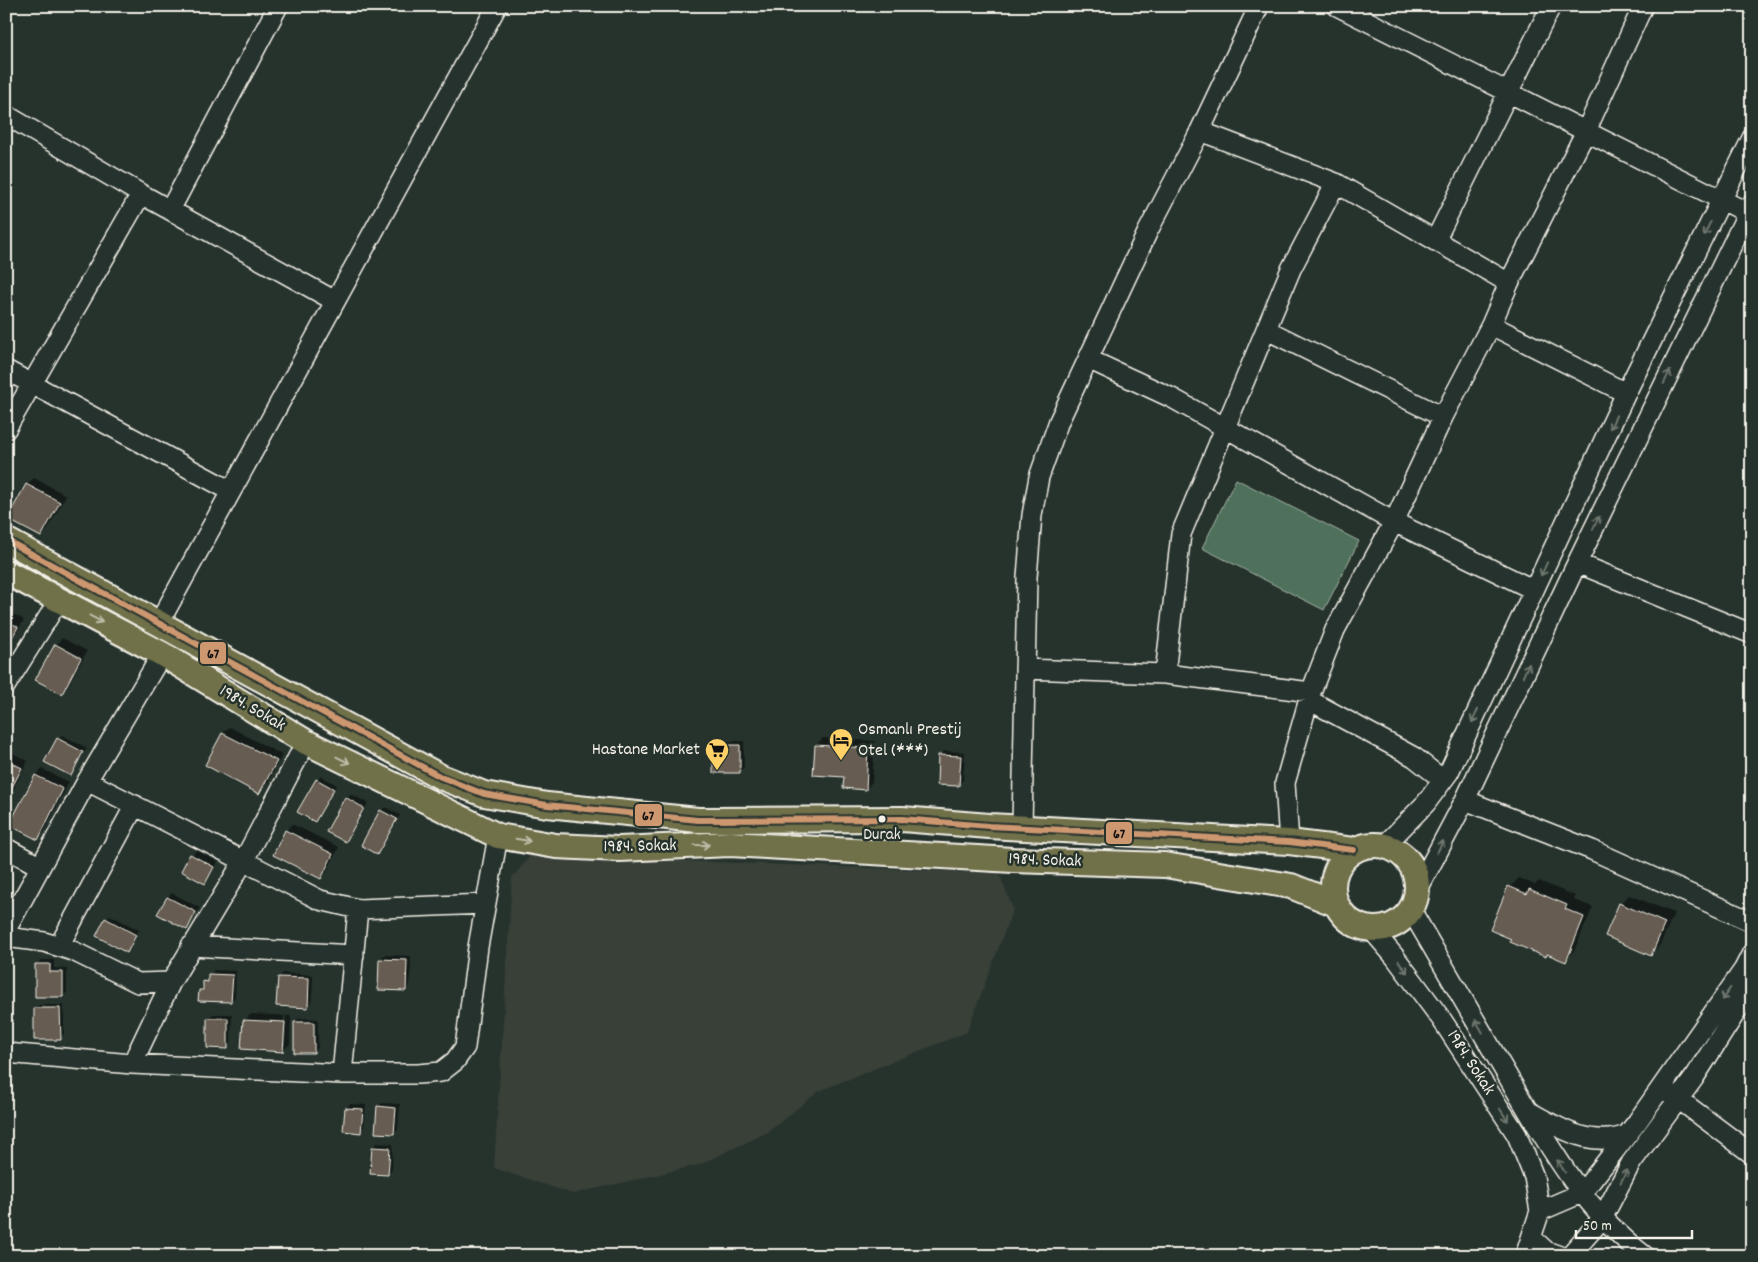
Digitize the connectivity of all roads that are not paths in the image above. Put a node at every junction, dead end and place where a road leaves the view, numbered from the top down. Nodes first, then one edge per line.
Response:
1 (278, 6) edge
2 (497, 6) edge
3 (1259, 6) edge
4 (1337, 6) edge
5 (1551, 6) edge
6 (1643, 6) edge
7 (1509, 92) junction
8 (6, 115) edge
9 (1586, 130) junction
10 (1200, 131) junction
11 (1752, 138) edge
12 (1336, 184) junction
13 (141, 194) junction
14 (1722, 199) junction
15 (1750, 208) edge
16 (170, 210) junction
17 (1435, 240) junction
18 (1509, 282) junction
19 (335, 301) junction
20 (1490, 325) junction
21 (1267, 330) junction
22 (1088, 359) junction
23 (6, 370) edge
24 (31, 384) junction
25 (1626, 393) junction
26 (1443, 417) junction
27 (6, 428) edge
28 (1225, 428) junction
29 (231, 491) junction
30 (1394, 522) junction
31 (6, 540) edge
32 (1577, 562) junction
33 (6, 572) edge
34 (1534, 590) junction
35 (59, 600) junction
36 (159, 623) junction
37 (1752, 634) edge
38 (162, 654) junction
39 (1025, 669) junction
40 (1165, 674) junction
41 (6, 685) edge
42 (1310, 696) junction
43 (306, 742) junction
44 (87, 780) junction
45 (1443, 780) junction
46 (462, 786) junction
47 (1466, 800) junction
48 (135, 805) junction
49 (450, 813) junction
50 (1022, 827) junction
51 (498, 836) junction
52 (1289, 842) junction
53 (1384, 846) junction
54 (6, 848) edge
55 (1354, 850) junction
56 (243, 862) junction
57 (39, 866) junction
58 (1414, 900) junction
59 (486, 904) junction
60 (1336, 904) junction
61 (358, 909) junction
62 (1752, 922) edge
63 (1372, 929) junction
64 (6, 930) edge
65 (6, 937) edge
66 (58, 946) junction
67 (191, 946) junction
68 (1752, 953) edge
69 (354, 955) junction
70 (170, 982) junction
71 (1752, 987) edge
72 (6, 1053) edge
73 (132, 1064) junction
74 (342, 1074) junction
75 (1662, 1087) junction
76 (1679, 1099) junction
77 (1528, 1111) junction
78 (1627, 1135) junction
79 (1752, 1154) edge
80 (1582, 1193) junction
81 (1540, 1211) junction
82 (1602, 1219) junction
83 (1529, 1247) edge
84 (1560, 1256) edge
85 (1569, 1256) edge
86 (1645, 1256) edge

1 - 16 street
2 - 19 street
3 - 10 street
4 - 7 street
5 - 7 street
6 - 9 street
7 - 9 street
7 - 17 street
8 - 13 street
9 - 14 street
9 - 18 street
10 - 12 street
10 - 22 street
11 - 14 street
12 - 17 street
12 - 21 street
13 - 16 street
13 - 24 street
14 - 15 street
14 -> 25 street
32 -> 15 street
16 - 19 street
17 - 18 street
18 - 20 street
19 - 29 street
20 - 25 street
20 - 26 street
21 - 26 street
21 - 28 street
22 - 28 street
22 - 39 street
23 - 24 street
24 - 27 street
24 - 29 street
25 -> 34 street
26 - 30 street
28 - 30 street
28 - 40 street
29 - 36 street
30 - 34 street
30 - 42 street
31 - 36 main road
32 - 37 street
47 -> 32 street
33 - 35 main road, 1984. Sokak
34 -> 45 street
35 -> 38 main road, 1984. Sokak
35 - 41 street
36 - 46 main road
38 - 43 main road, 1984. Sokak
38 - 44 street
39 - 40 street
39 - 50 street
40 - 42 street
42 - 45 street
42 - 52 street
43 -> 49 main road, 1984. Sokak
43 - 56 street
44 - 48 street
44 - 57 street
45 - 53 street
46 - 49 main road
46 - 50 main road
58 -> 47 street
47 - 62 street
48 - 56 street
48 - 66 street
49 - 51 main road, 1984. Sokak
50 - 52 main road
51 - 59 street
51 -> 60 main road, 1984. Sokak
52 - 55 main road
53 - 55 main road
53 - 58 main road
54 - 57 street
55 - 60 main road
56 - 61 street
56 - 67 street
57 - 64 street
58 - 63 main road
77 -> 58 street
59 - 61 street
59 - 74 street
60 - 63 main road
61 - 69 street
63 -> 81 street, 1984. Sokak
65 - 66 street
66 - 70 street
67 - 69 street
67 - 70 street
68 -> 75 street
69 - 74 street
70 - 73 street
71 - 76 street
72 - 73 street
73 - 74 street
75 - 76 street
75 - 78 street
76 - 79 street
82 -> 76 street
77 - 78 street
80 -> 77 street
78 - 80 street
80 - 81 street
80 - 82 street
81 - 83 street
82 - 85 street
82 - 86 street
83 - 84 street

